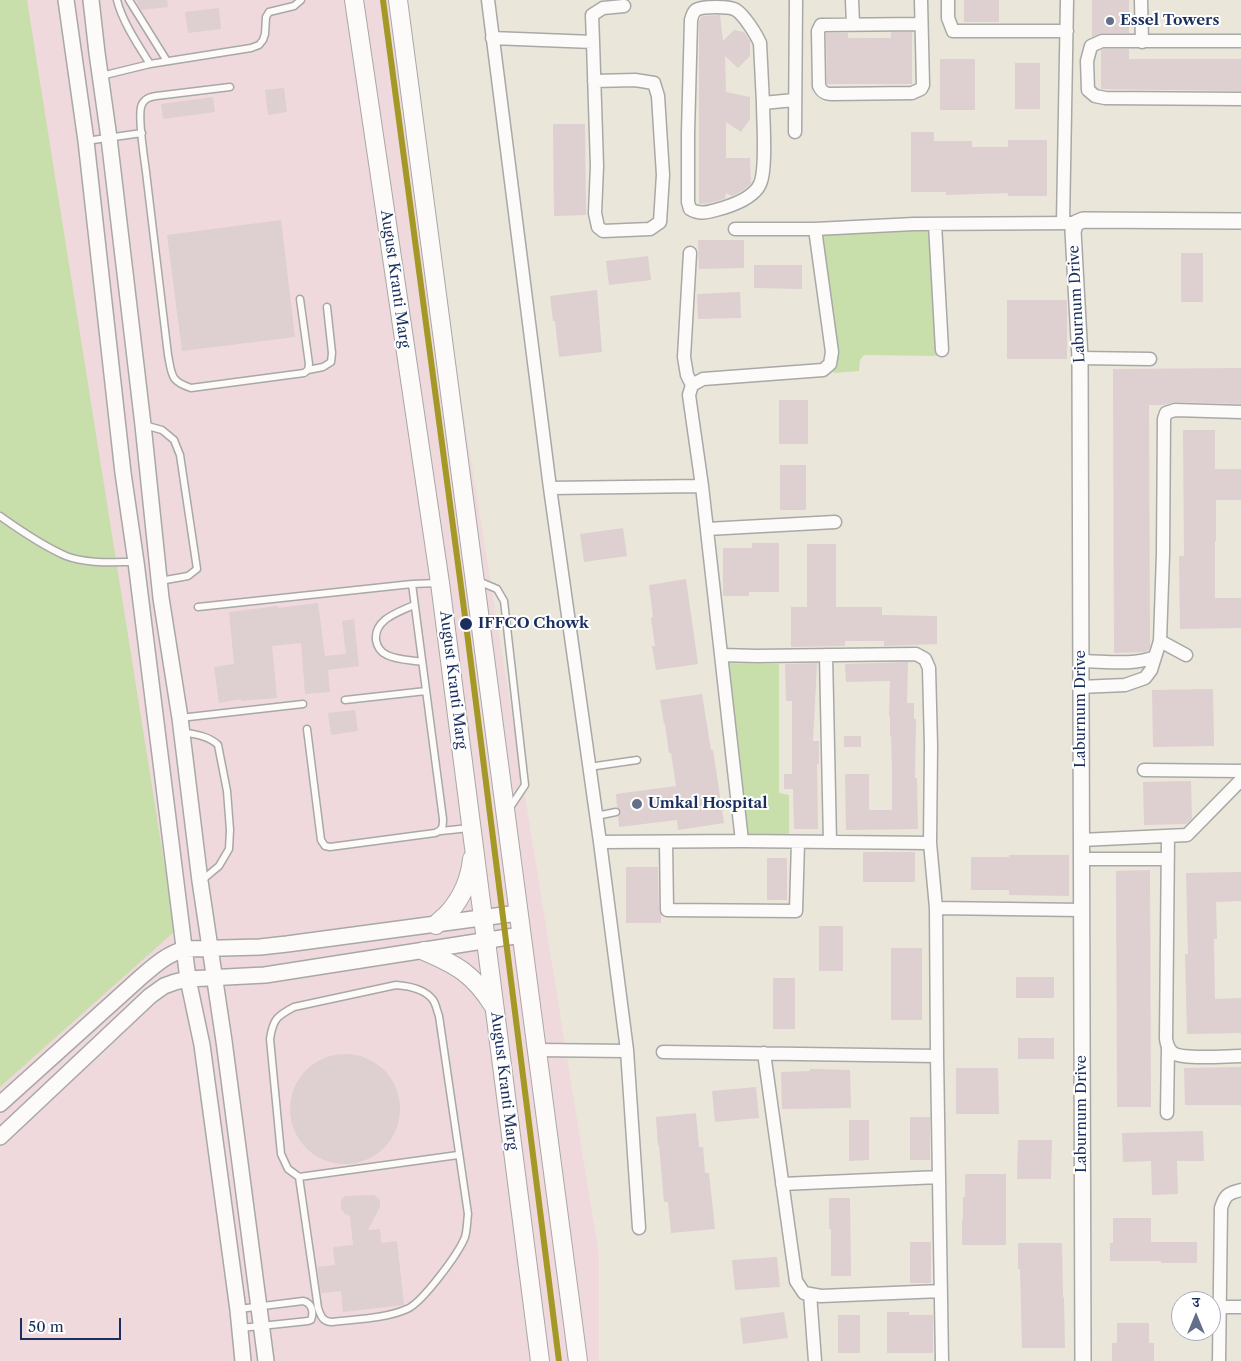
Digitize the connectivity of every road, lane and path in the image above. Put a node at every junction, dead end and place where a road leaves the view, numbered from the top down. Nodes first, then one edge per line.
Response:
1 (66, 0) edge
2 (91, 0) edge
3 (117, 0) edge
4 (130, 0) edge
5 (300, 0) edge
6 (354, 0) edge
7 (398, 0) edge
8 (488, 0) edge
9 (796, 0) edge
10 (852, 0) edge
11 (921, 0) edge
12 (948, 0) edge
13 (1067, 0) edge
14 (1141, 0) edge
15 (624, 6) dead end
16 (852, 24) junction
17 (921, 24) junction
18 (1067, 31) junction
19 (492, 38) junction
20 (1241, 41) edge
21 (592, 42) junction
22 (1142, 42) junction
23 (167, 60) junction
24 (150, 64) junction
25 (100, 76) junction
26 (594, 81) junction
27 (230, 87) dead end
28 (1241, 99) edge
29 (794, 100) junction
30 (763, 103) junction
31 (795, 132) dead end
32 (142, 133) junction
33 (109, 138) junction
34 (86, 142) junction
35 (1241, 221) edge
36 (1070, 223) junction
37 (935, 224) junction
38 (735, 229) dead end
39 (815, 229) junction
40 (690, 253) dead end
41 (300, 299) dead end
42 (327, 307) dead end
43 (942, 350) dead end
44 (1080, 358) junction
45 (1150, 359) dead end
46 (308, 370) junction
47 (692, 385) junction
48 (1241, 412) edge
49 (143, 425) junction
50 (702, 486) junction
51 (550, 488) junction
52 (0, 516) edge
53 (835, 522) dead end
54 (707, 529) junction
55 (136, 562) junction
56 (474, 580) junction
57 (160, 582) junction
58 (440, 583) junction
59 (412, 584) junction
60 (414, 605) junction
61 (198, 607) dead end
62 (1160, 641) junction
63 (826, 655) junction
64 (721, 656) junction
65 (1186, 656) dead end
66 (1155, 657) junction
67 (1080, 661) junction
68 (422, 662) junction
69 (1080, 687) junction
70 (426, 691) junction
71 (344, 700) dead end
72 (303, 704) dead end
73 (181, 725) junction
74 (307, 729) dead end
75 (637, 760) dead end
76 (589, 766) junction
77 (1144, 770) dead end
78 (1241, 771) edge
79 (1241, 780) edge
80 (616, 812) dead end
81 (506, 814) junction
82 (596, 816) junction
83 (441, 831) junction
84 (473, 836) junction
85 (1168, 836) junction
86 (1081, 840) junction
87 (742, 841) junction
88 (600, 842) junction
89 (666, 842) junction
90 (798, 842) junction
91 (830, 842) junction
92 (930, 844) junction
93 (1167, 859) junction
94 (1081, 860) junction
95 (200, 882) junction
96 (936, 908) junction
97 (1081, 910) junction
98 (518, 913) junction
99 (483, 917) junction
100 (436, 925) junction
101 (521, 935) junction
102 (486, 940) junction
103 (211, 948) junction
104 (185, 949) junction
105 (424, 951) junction
106 (215, 978) junction
107 (188, 979) junction
108 (494, 1008) junction
109 (1168, 1048) junction
110 (536, 1050) junction
111 (627, 1051) junction
112 (663, 1052) dead end
113 (764, 1053) junction
114 (937, 1056) junction
115 (1241, 1056) edge
116 (0, 1104) edge
117 (1167, 1113) dead end
118 (0, 1137) edge
119 (458, 1156) junction
120 (299, 1177) junction
121 (939, 1177) junction
122 (782, 1184) junction
123 (1241, 1190) edge
124 (640, 1228) dead end
125 (941, 1291) junction
126 (1219, 1291) edge
127 (810, 1294) junction
128 (259, 1307) junction
129 (1221, 1307) edge
130 (1241, 1307) edge
131 (315, 1309) junction
132 (238, 1310) junction
133 (261, 1326) junction
134 (240, 1328) junction
135 (1219, 1341) edge
136 (243, 1361) edge
137 (266, 1361) edge
138 (540, 1361) edge
139 (578, 1361) edge
140 (815, 1361) edge
141 (942, 1361) edge
142 (1083, 1361) edge
143 (1219, 1361) edge

1 - 34 street
2 - 25 street
3 - 24 lane
4 - 23 lane
5 - 23 lane
6 - 58 main road, August Kranti Marg
7 - 56 main road
8 - 19 street
9 - 29 street
10 - 16 street
11 - 17 street
12 - 18 street
13 - 18 street
14 - 22 street
15 - 21 street
16 - 17 street
16 - 17 street
18 - 36 street
19 - 21 street
19 - 51 street
20 - 22 street
21 - 26 street
22 - 28 street
23 - 24 lane
24 - 25 lane
25 - 33 street
26 - 26 street
27 - 32 lane
29 - 30 street
29 - 31 street
30 - 30 street
32 - 33 lane
32 - 46 lane
33 - 34 lane
33 - 49 street
34 - 55 street
35 - 36 street, Laburnum Drive
36 - 37 street
36 - 44 street, Laburnum Drive
37 - 39 street
37 - 43 street
38 - 39 street
39 - 47 street
40 - 47 street
41 - 46 lane
42 - 46 lane
44 - 45 street
44 - 67 street, Laburnum Drive
47 - 50 street
48 - 62 street
49 - 57 street
49 - 57 lane
50 - 51 street
50 - 54 street
51 - 76 street
52 - 55 lane
53 - 54 street
54 - 64 street
55 - 104 street
56 - 81 main road
56 - 81 lane
57 - 73 street
58 - 59 lane
58 - 84 main road, August Kranti Marg
59 - 60 lane
59 - 61 lane
60 - 68 lane
60 - 68 lane
62 - 65 street
62 - 66 street
63 - 64 street
63 - 91 street
63 - 92 street
64 - 87 street
66 - 67 street
66 - 69 street
67 - 69 street, Laburnum Drive
68 - 70 lane
69 - 86 street, Laburnum Drive
70 - 71 lane
70 - 83 lane
72 - 73 lane
73 - 95 street
73 - 95 lane
74 - 83 lane
75 - 76 lane
76 - 82 street
77 - 78 street
79 - 85 street
80 - 82 lane
81 - 98 main road
82 - 88 street
83 - 84 lane
84 - 99 main road, August Kranti Marg
84 - 100 main road
85 - 86 street
85 - 93 street
86 - 94 street, Laburnum Drive
87 - 89 street
87 - 90 street
88 - 89 street
88 - 111 street
89 - 90 street
90 - 91 street
91 - 92 street
92 - 96 street
93 - 94 street
93 - 109 street
94 - 97 street, Laburnum Drive
95 - 103 street
96 - 97 street
96 - 114 street
97 - 142 street, Laburnum Drive
98 - 99 street
98 - 101 main road
99 - 100 street
99 - 102 main road, August Kranti Marg
100 - 103 street
101 - 102 street
101 - 110 main road
102 - 105 street
102 - 108 main road, August Kranti Marg
103 - 104 street
103 - 106 street
104 - 107 street
104 - 116 street
105 - 106 street
105 - 108 main road
106 - 107 street
106 - 128 street
107 - 118 street
107 - 132 street
108 - 138 main road, August Kranti Marg
109 - 115 street
109 - 117 street
110 - 111 street
110 - 139 main road
111 - 124 street
112 - 113 street
113 - 114 street
113 - 122 street
114 - 121 street
119 - 120 lane
119 - 120 lane
119 - 131 lane
120 - 131 lane
121 - 122 street
121 - 125 street
122 - 127 street
123 - 126 street
125 - 127 street
125 - 141 street
127 - 140 street
128 - 131 lane
128 - 132 lane
128 - 133 street
129 - 130 street
131 - 133 lane
132 - 134 street
133 - 134 lane
133 - 137 street
134 - 136 street
135 - 143 street

